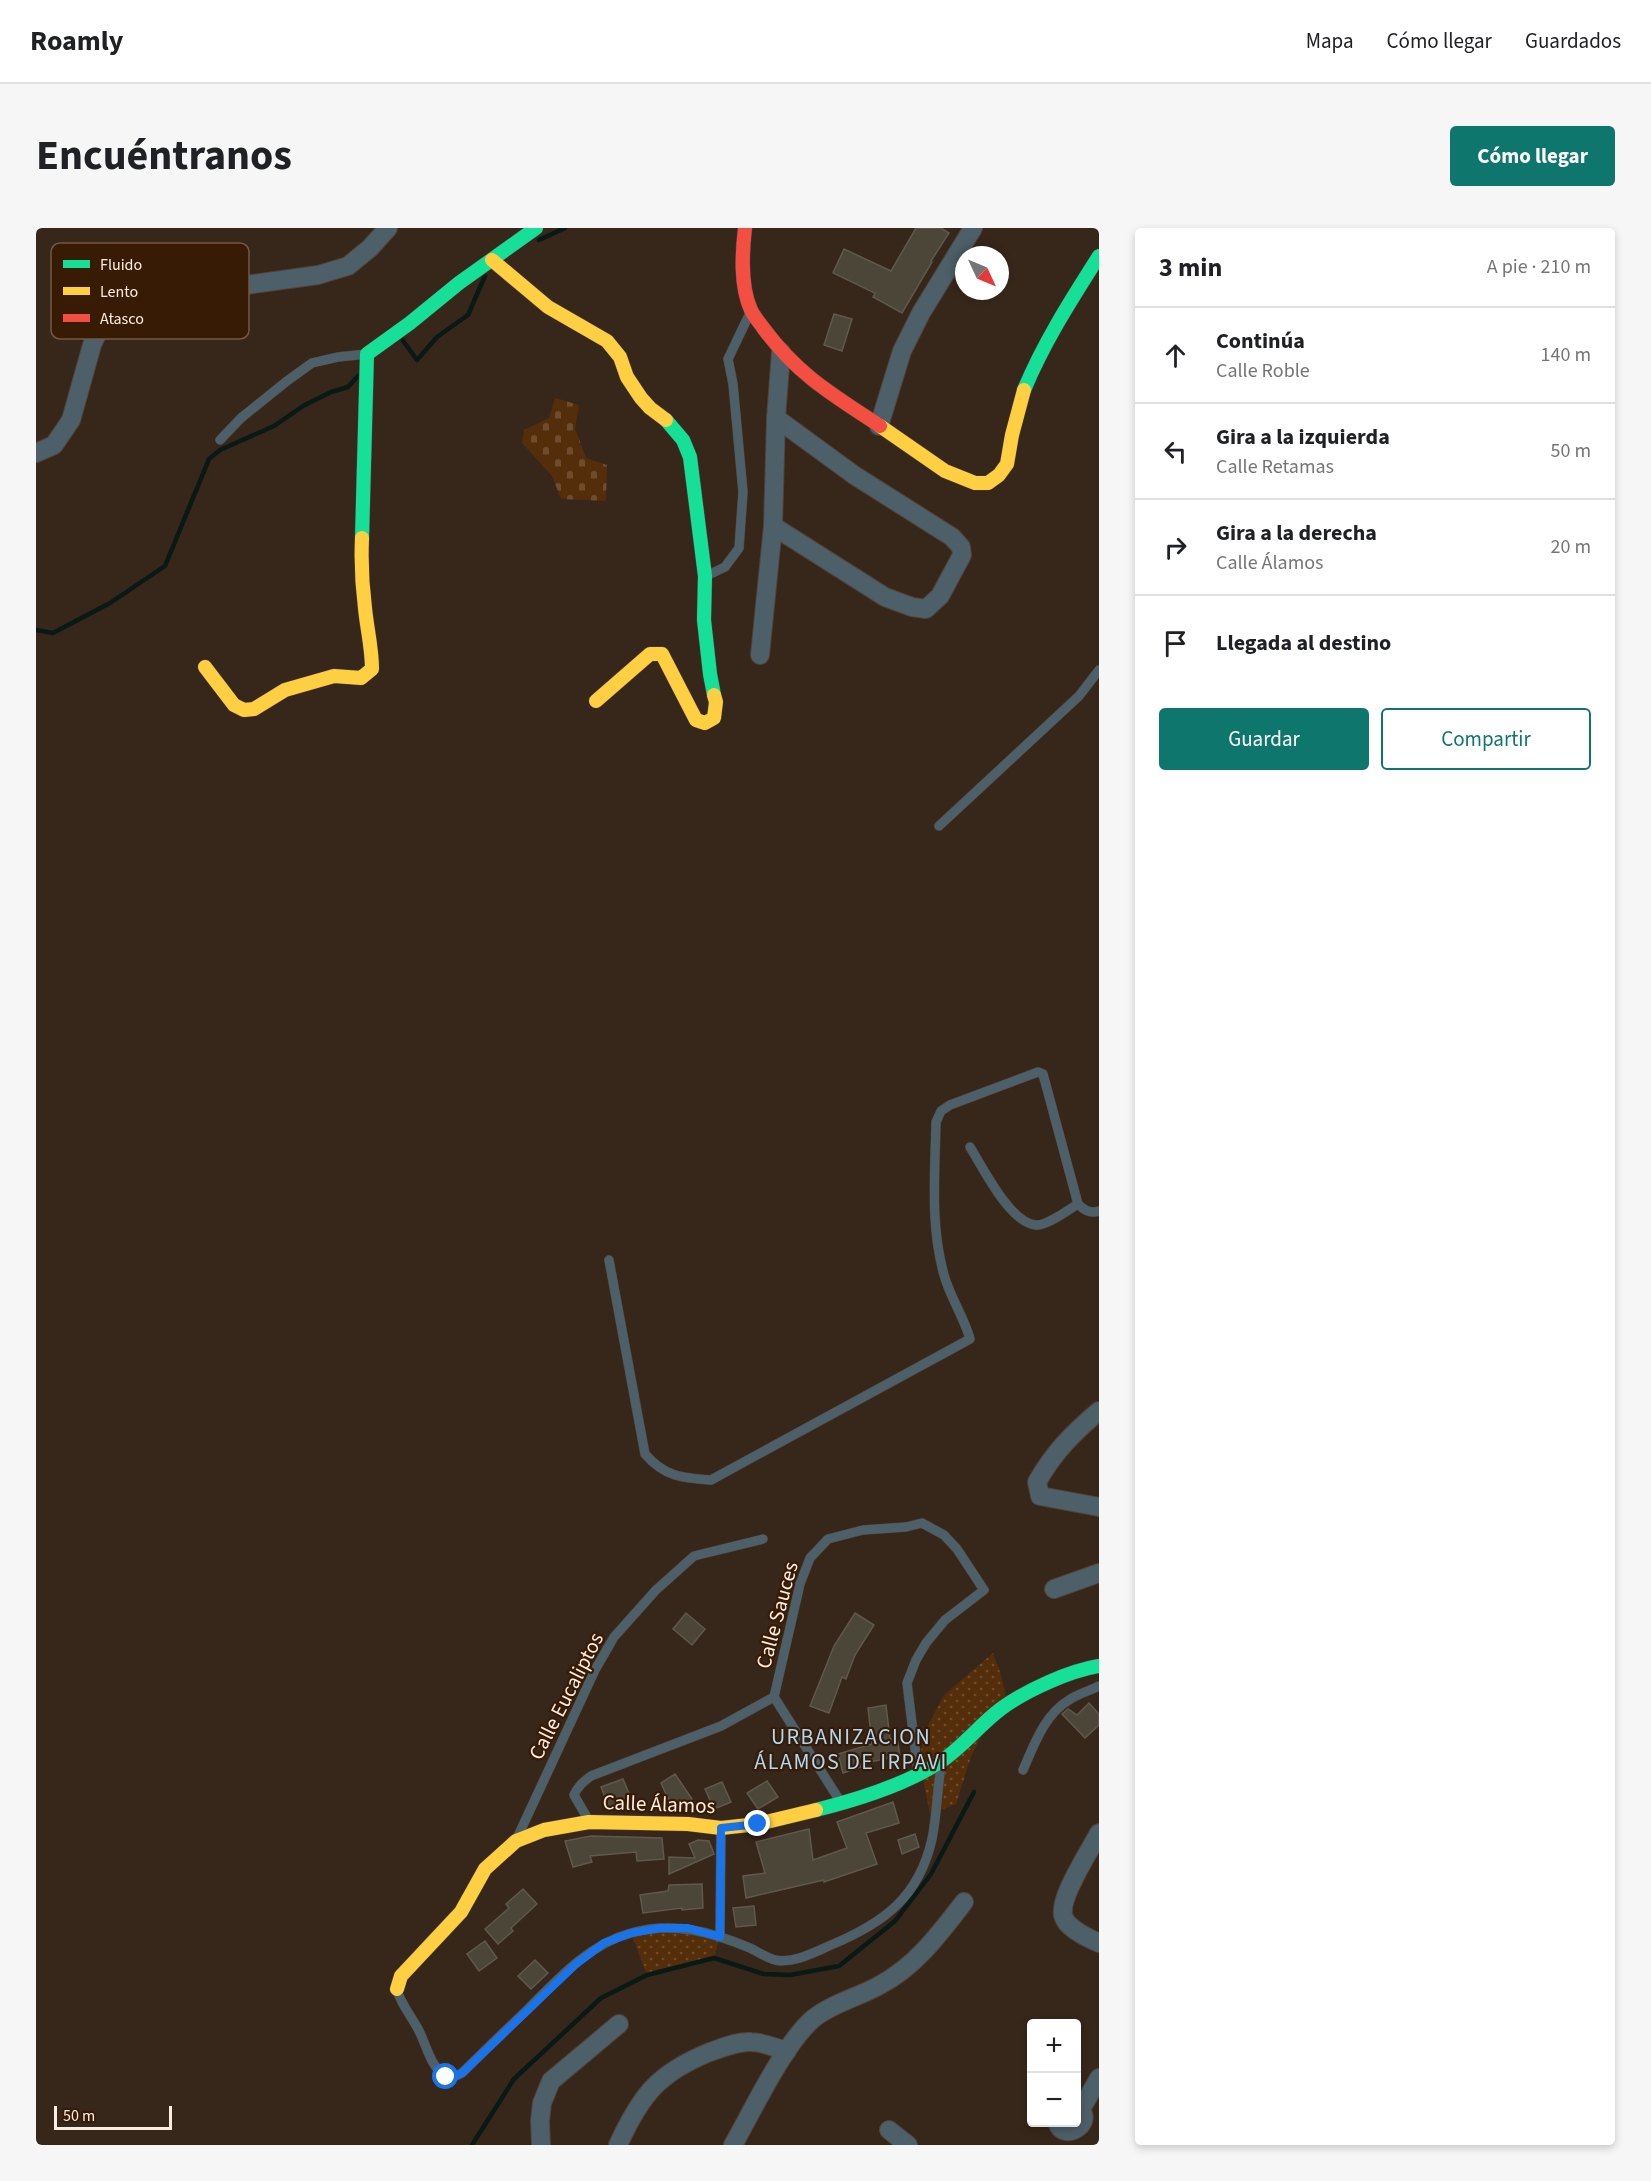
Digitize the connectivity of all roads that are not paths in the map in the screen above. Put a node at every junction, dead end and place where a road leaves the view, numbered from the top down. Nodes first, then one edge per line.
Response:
1 (388, 228) edge
2 (536, 228) edge
3 (745, 228) edge
4 (973, 228) edge
5 (1099, 255) edge
6 (492, 260) junction
7 (249, 284) edge
8 (751, 310) junction
9 (95, 339) edge
10 (781, 352) junction
11 (367, 354) junction
12 (776, 418) junction
13 (879, 426) junction
14 (220, 440) dead end
15 (36, 453) edge
16 (773, 526) junction
17 (705, 576) junction
18 (760, 655) dead end
19 (205, 667) dead end
20 (1099, 670) edge
21 (596, 701) dead end
22 (939, 826) dead end
23 (970, 1148) dead end
24 (1078, 1204) junction
25 (1099, 1211) edge
26 (609, 1260) dead end
27 (1099, 1411) edge
28 (1099, 1507) edge
29 (763, 1539) dead end
30 (1099, 1573) edge
31 (1054, 1589) dead end
32 (1099, 1666) edge
33 (1099, 1686) edge
34 (774, 1697) junction
35 (942, 1761) junction
36 (1023, 1770) dead end
37 (918, 1775) junction
38 (842, 1803) junction
39 (589, 1822) junction
40 (721, 1828) junction
41 (1099, 1833) edge
42 (516, 1841) junction
43 (964, 1902) dead end
44 (720, 1937) junction
45 (1099, 1943) edge
46 (397, 1989) joint
47 (619, 2024) dead end
48 (787, 2051) junction
49 (1099, 2078) edge
50 (1081, 2106) edge
51 (1081, 2111) edge
52 (1059, 2127) edge
53 (889, 2130) dead end
54 (1079, 2137) edge
55 (541, 2145) edge
56 (618, 2145) edge
57 (733, 2145) edge
58 (908, 2145) edge

1 - 7 street
2 - 6 street
3 - 8 street
4 - 13 street
5 - 13 street
6 - 11 street
6 - 17 street
8 - 10 street
8 - 17 lane
9 - 15 street
10 - 12 street
10 - 13 street
11 - 14 lane
11 - 19 street
12 - 16 street
12 - 16 street
16 - 18 street
17 - 21 street
20 - 22 lane
23 - 24 lane
24 - 25 lane
24 - 26 lane
27 - 28 street
29 - 42 lane, Calle Eucaliptos
30 - 31 street
32 - 35 street, Calle Álamos
33 - 36 lane
34 - 37 lane, Calle Sauces
34 - 38 lane, Calle Sauces
34 - 39 lane
35 - 37 street, Calle Álamos
35 - 44 lane
37 - 38 street, Calle Álamos
38 - 40 street, Calle Álamos
39 - 40 street, Calle Álamos
39 - 42 street, Calle Álamos
40 - 44 lane
41 - 45 street
42 - 46 street, Calle Álamos
43 - 48 street
44 - 46 lane
47 - 55 street
48 - 56 street
48 - 57 street
49 - 50 street
51 - 54 street
52 - 54 street
53 - 58 street

